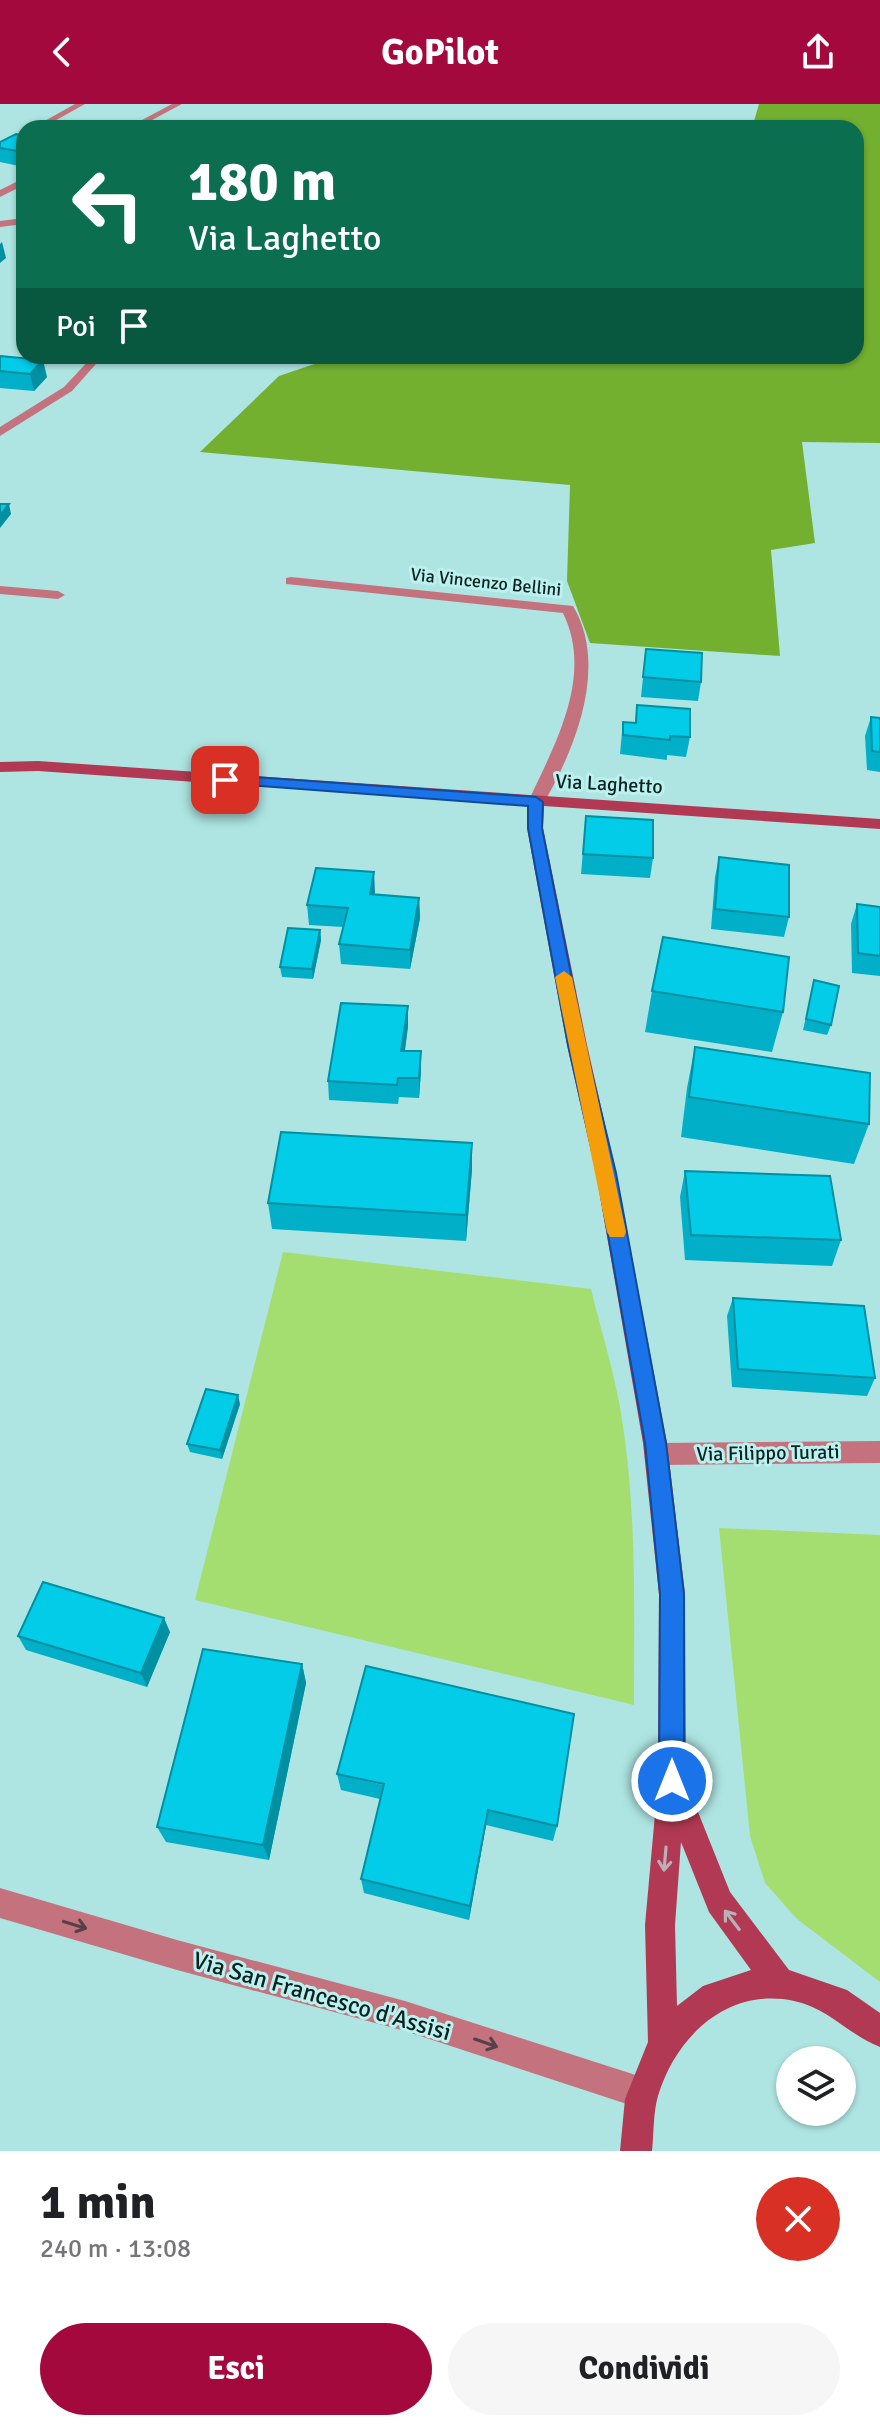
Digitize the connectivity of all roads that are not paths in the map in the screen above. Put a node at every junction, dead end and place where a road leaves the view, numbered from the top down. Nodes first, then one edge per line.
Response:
1 (81, 104) edge
2 (178, 104) edge
3 (51, 120) edge
4 (147, 120) edge
5 (94, 364) edge
6 (0, 432) edge
7 (291, 581) dead end
8 (0, 590) edge
9 (58, 595) dead end
10 (0, 767) edge
11 (536, 802) junction
12 (880, 824) edge
13 (880, 1452) edge
14 (657, 1454) junction
15 (672, 1781) junction
16 (0, 1903) edge
17 (779, 1982) junction
18 (880, 2032) edge
19 (663, 2043) junction
20 (642, 2093) junction
21 (636, 2151) edge

1 - 3 street
2 - 4 street
5 - 6 street
7 - 11 street, Via Vincenzo Bellini
8 - 9 street
10 - 11 street, Via Laghetto
11 - 12 street, Via Laghetto
11 - 14 street
13 - 14 street, Via Filippo Turati
14 - 15 street
17 -> 15 street
15 -> 19 street
16 -> 20 street, Via San Francesco d'Assisi
17 - 18 street
17 - 19 street
19 - 20 street
20 - 21 street

